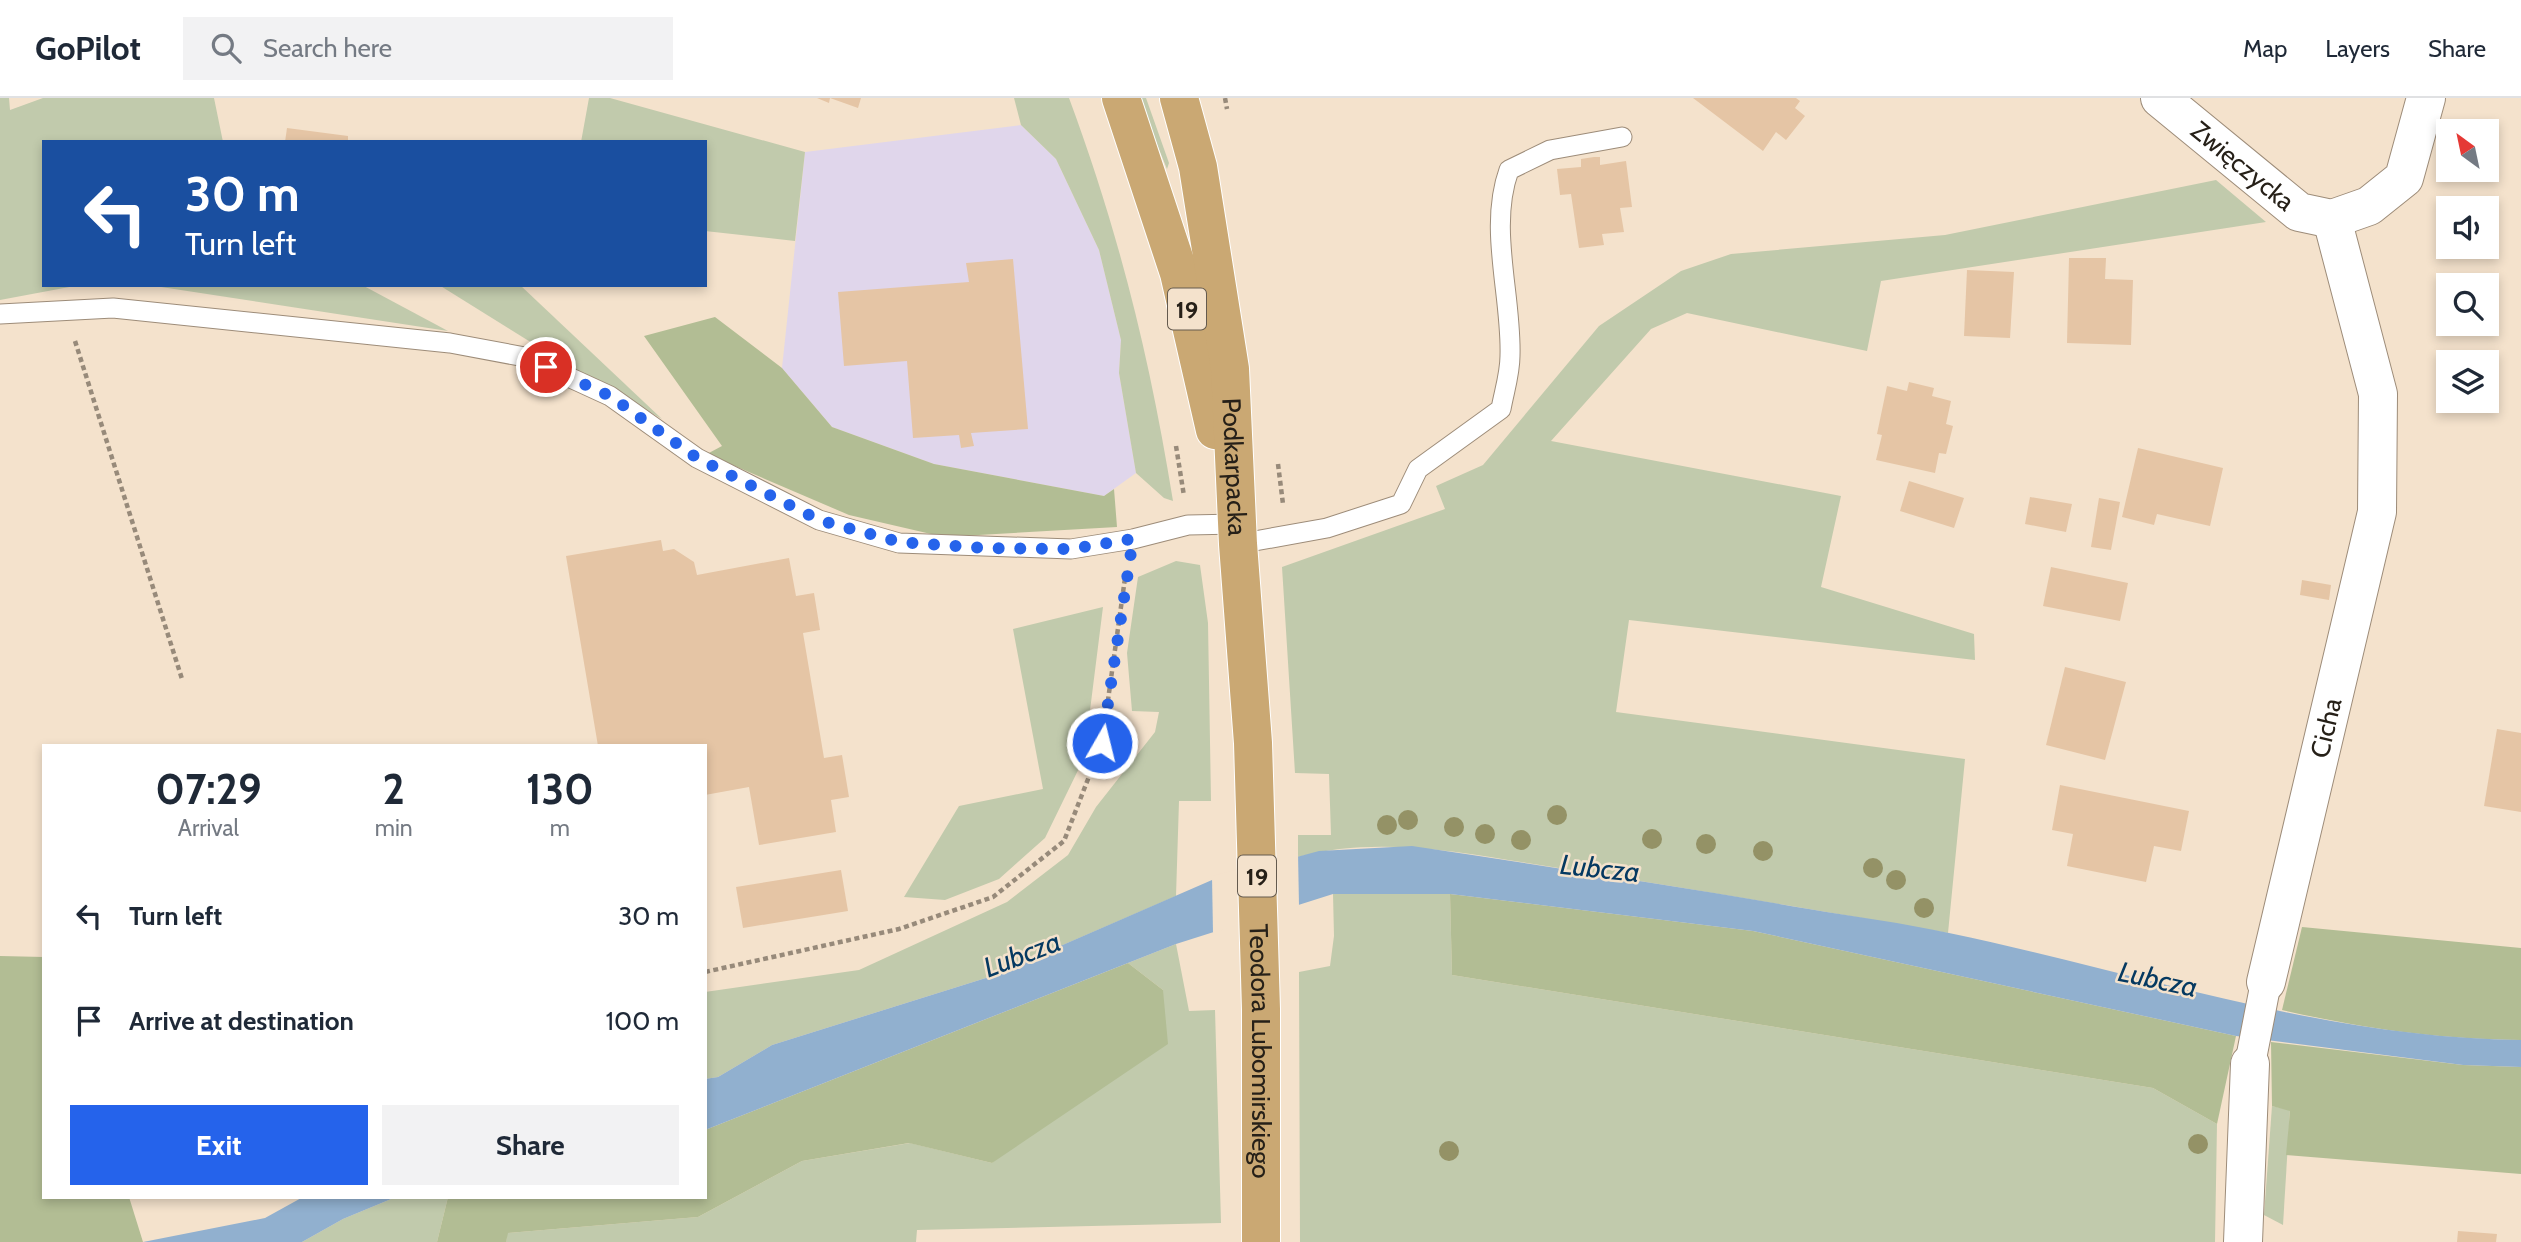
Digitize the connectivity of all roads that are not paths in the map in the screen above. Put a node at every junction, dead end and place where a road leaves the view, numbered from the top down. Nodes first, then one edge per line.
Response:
1 (1121, 98) edge
2 (1179, 98) edge
3 (2160, 98) edge
4 (2426, 98) edge
5 (1622, 137) dead end
6 (2332, 219) junction
7 (0, 314) edge
8 (1237, 534) junction
9 (2266, 982) joint
10 (2250, 1064) joint
11 (1261, 1242) edge
12 (2243, 1242) edge

1 - 8 highway, Podkarpacka / 19
2 - 8 highway, Podkarpacka / 19
3 - 6 street, Zwięczycka
4 - 6 street
5 - 8 lane
6 - 9 street, Cicha
7 - 8 lane
8 - 11 highway, Teodora Lubomirskiego / 19
9 - 10 street, Cicha
10 - 12 street, Cicha

